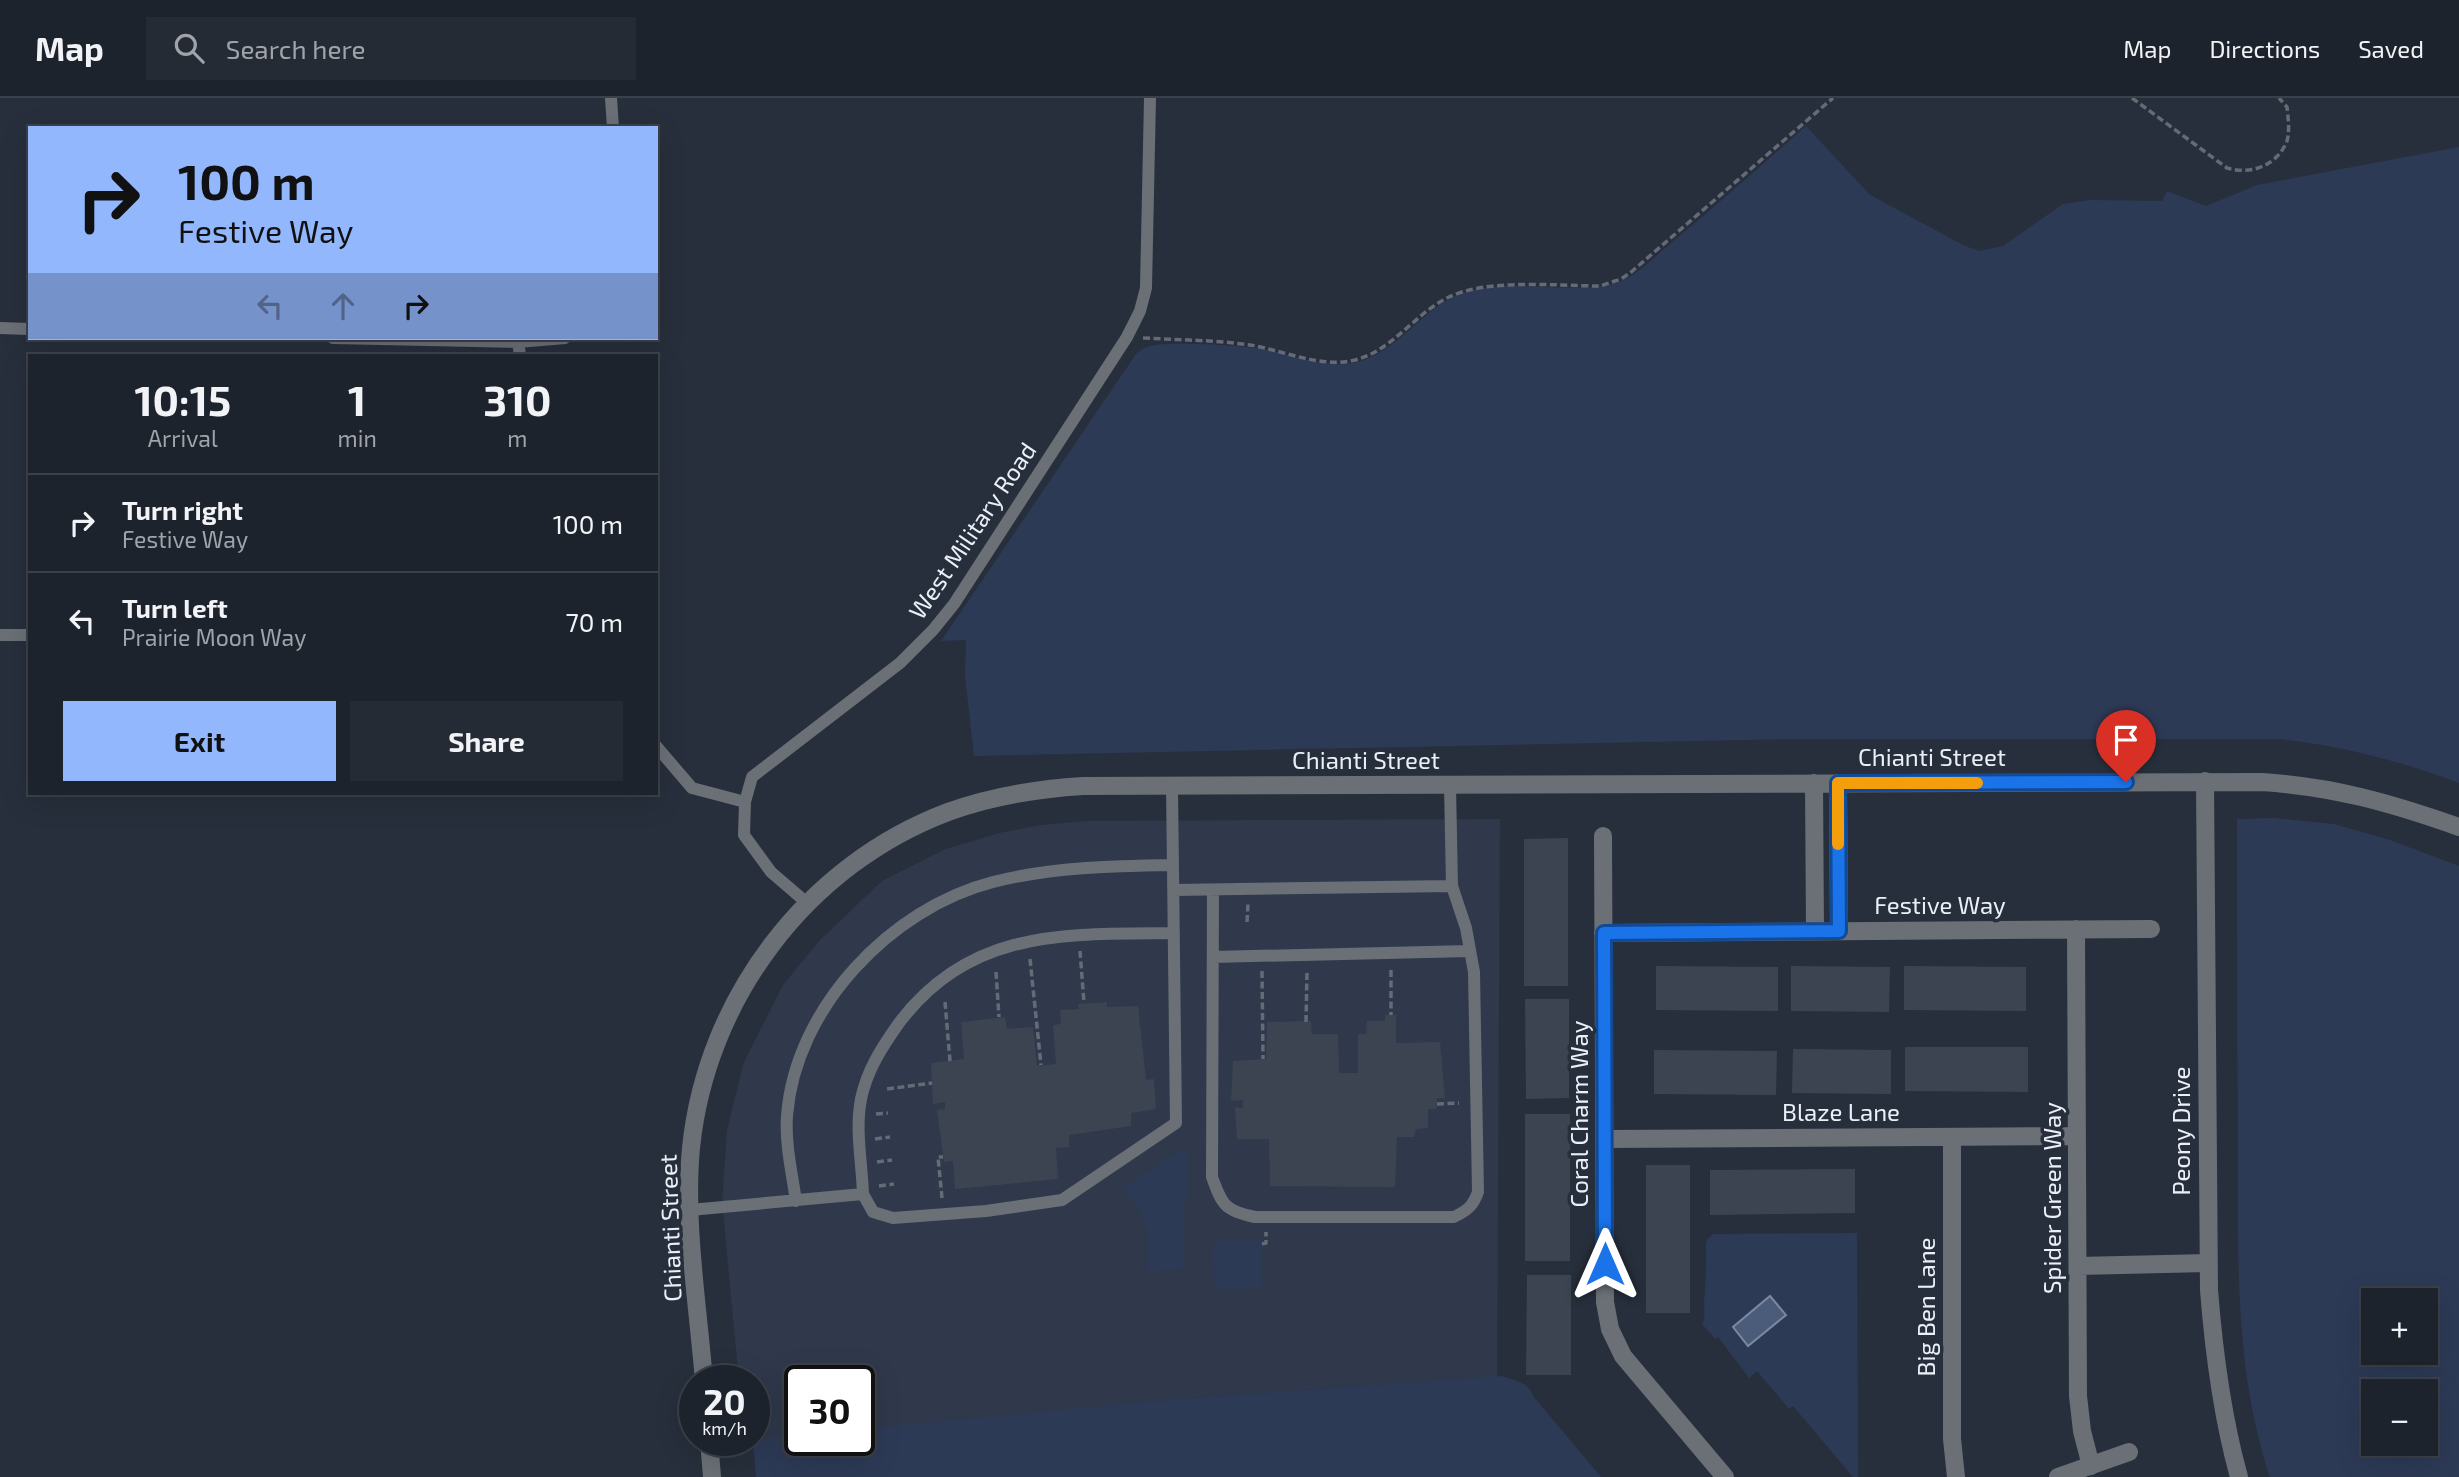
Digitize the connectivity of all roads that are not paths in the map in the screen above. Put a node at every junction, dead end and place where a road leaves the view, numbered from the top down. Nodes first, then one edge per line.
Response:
1 (611, 98) edge
2 (1150, 98) edge
3 (613, 126) edge
4 (0, 328) edge
5 (28, 329) edge
6 (367, 340) edge
7 (557, 340) edge
8 (519, 349) edge
9 (0, 635) edge
10 (28, 635) edge
11 (658, 748) edge
12 (2205, 781) junction
13 (1814, 783) junction
14 (1838, 783) junction
15 (1450, 785) junction
16 (1171, 786) junction
17 (745, 802) junction
18 (2459, 827) edge
19 (1603, 836) dead end
20 (1173, 865) junction
21 (1452, 886) junction
22 (1174, 890) junction
23 (1213, 890) junction
24 (807, 903) junction
25 (2076, 929) junction
26 (2151, 929) dead end
27 (1815, 931) junction
28 (1839, 931) junction
29 (1174, 933) junction
30 (1604, 933) junction
31 (1471, 951) junction
32 (1213, 957) junction
33 (2077, 1136) junction
34 (1951, 1137) junction
35 (1605, 1139) junction
36 (863, 1194) junction
37 (796, 1200) junction
38 (690, 1210) junction
39 (2208, 1264) junction
40 (2078, 1266) junction
41 (703, 1365) edge
42 (2129, 1452) dead end
43 (710, 1456) edge
44 (2091, 1465) junction
45 (712, 1477) edge
46 (1725, 1477) edge
47 (1956, 1477) edge
48 (2058, 1477) edge
49 (2239, 1477) edge

1 - 3 lane
2 - 17 lane, West Military Road
4 - 5 lane
6 - 8 lane
7 - 8 lane
9 - 10 lane
11 - 17 lane
12 - 14 street, Chianti Street
12 - 18 street, Chianti Street
12 - 39 street, Peony Drive
13 - 14 street, Chianti Street
13 - 15 street, Chianti Street
13 - 27 street
14 - 28 street
15 - 16 street, Chianti Street
15 - 21 lane
16 - 20 lane
16 - 24 street, Chianti Street
17 - 24 lane, West Military Road
19 - 30 street, Coral Charm Way
20 - 22 lane
20 - 37 lane
21 - 23 lane
21 - 31 lane
22 - 23 lane
22 - 29 lane
23 - 32 lane
24 - 38 street, Chianti Street
25 - 26 street, Festive Way
25 - 28 street, Festive Way
25 - 33 street, Spider Green Way
27 - 28 street, Festive Way
27 - 30 street, Festive Way
29 - 36 lane
29 - 36 lane
30 - 35 street, Coral Charm Way
31 - 32 lane
31 - 32 lane
33 - 34 street, Blaze Lane
33 - 40 street, Spider Green Way
34 - 35 street, Blaze Lane
34 - 47 street, Big Ben Lane
35 - 46 street, Coral Charm Way
36 - 37 lane
37 - 38 lane
38 - 41 street, Chianti Street
39 - 40 street
39 - 49 street, Peony Drive
40 - 44 street, Spider Green Way
42 - 44 street
43 - 45 street
44 - 48 street

